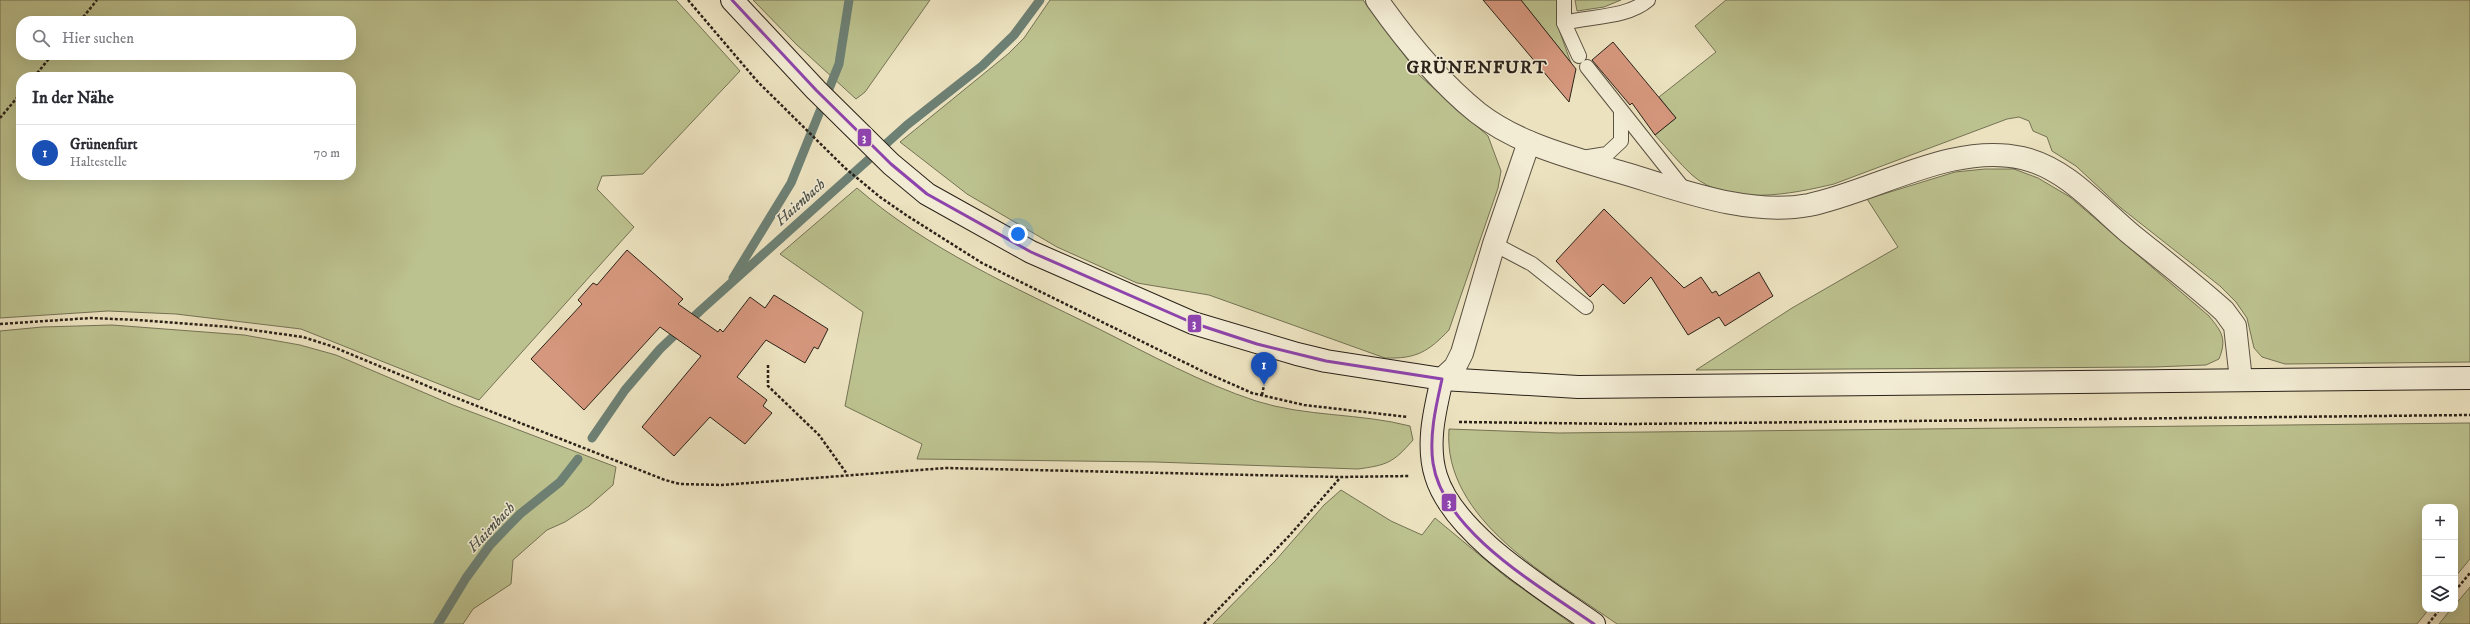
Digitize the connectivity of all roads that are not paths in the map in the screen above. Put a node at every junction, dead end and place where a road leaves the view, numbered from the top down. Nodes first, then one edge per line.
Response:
1 (732, 0) edge
2 (1377, 0) edge
3 (1564, 0) edge
4 (1648, 0) edge
5 (1564, 22) junction
6 (1621, 110) junction
7 (1529, 142) junction
8 (1574, 160) junction
9 (1688, 194) junction
10 (1494, 244) junction
11 (1586, 307) dead end
12 (2470, 378) edge
13 (1442, 379) junction
14 (2241, 380) junction
15 (1594, 624) edge

1 - 13 street
2 - 7 street
3 - 5 lane
4 - 5 lane
5 - 6 lane
6 - 8 lane
6 - 9 lane
7 - 8 street
7 - 10 street
8 - 9 street
9 - 14 street
10 - 11 lane
10 - 13 street
12 - 14 street
13 - 14 street
13 - 15 street

